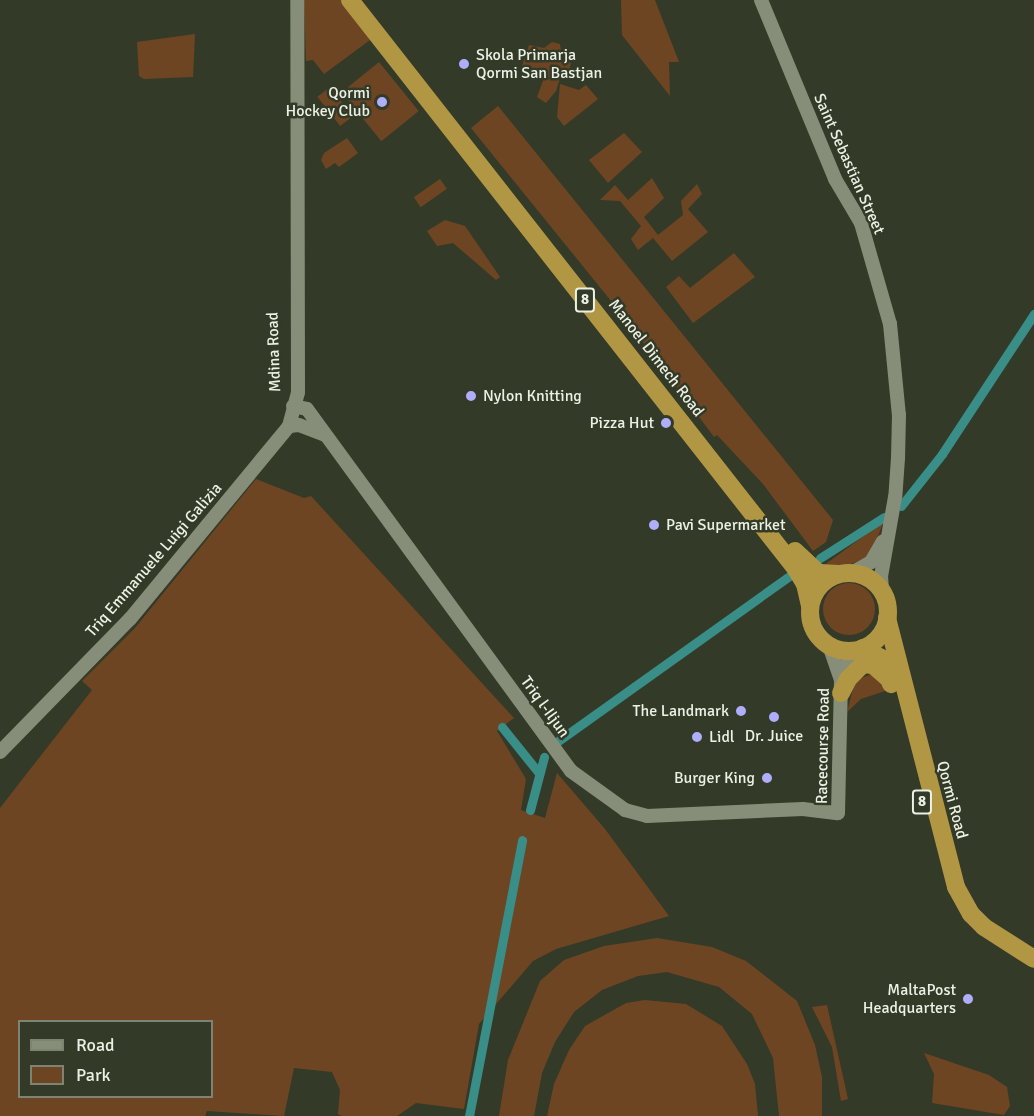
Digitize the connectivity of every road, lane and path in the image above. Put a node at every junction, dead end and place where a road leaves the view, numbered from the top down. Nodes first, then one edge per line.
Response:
1 (288, 0) edge
2 (297, 0) edge
3 (350, 0) edge
4 (361, 0) edge
5 (761, 0) edge
6 (293, 406) junction
7 (289, 426) junction
8 (325, 435) junction
9 (890, 525) junction
10 (845, 573) junction
11 (882, 591) junction
12 (810, 605) junction
13 (887, 618) junction
14 (829, 646) junction
15 (858, 649) junction
16 (890, 682) junction
17 (841, 686) junction
18 (0, 752) edge
19 (838, 813) joint
20 (1034, 959) edge
21 (1034, 969) edge

1 - 6 street, Mdina Road
2 - 6 street, Mdina Road
3 - 12 highway, Manoel Dimech Road / 8
4 - 10 highway, Manoel Dimech Road / 8
5 - 9 street, Saint Sebastian Street
6 - 7 street, Triq Emmanuele Luigi Galizia
6 - 8 street, Triq l-Iljun
7 - 8 street
7 - 18 street, Triq Emmanuele Luigi Galizia
8 - 19 street, Triq l-Iljun
9 - 10 street, Saint Sebastian Street
9 - 11 street, Saint Sebastian Street
10 - 11 highway, 8
10 - 12 highway
11 - 13 highway, 8
12 - 14 highway, 8
13 - 15 highway
13 - 20 highway, Qormi Road / 8
14 - 15 highway, 8
14 - 17 street, Racecourse Road
15 - 16 highway, Qormi Road / 8
15 - 17 street, Racecourse Road
16 - 17 highway
16 - 21 highway, Qormi Road / 8
17 - 19 street, Racecourse Road

